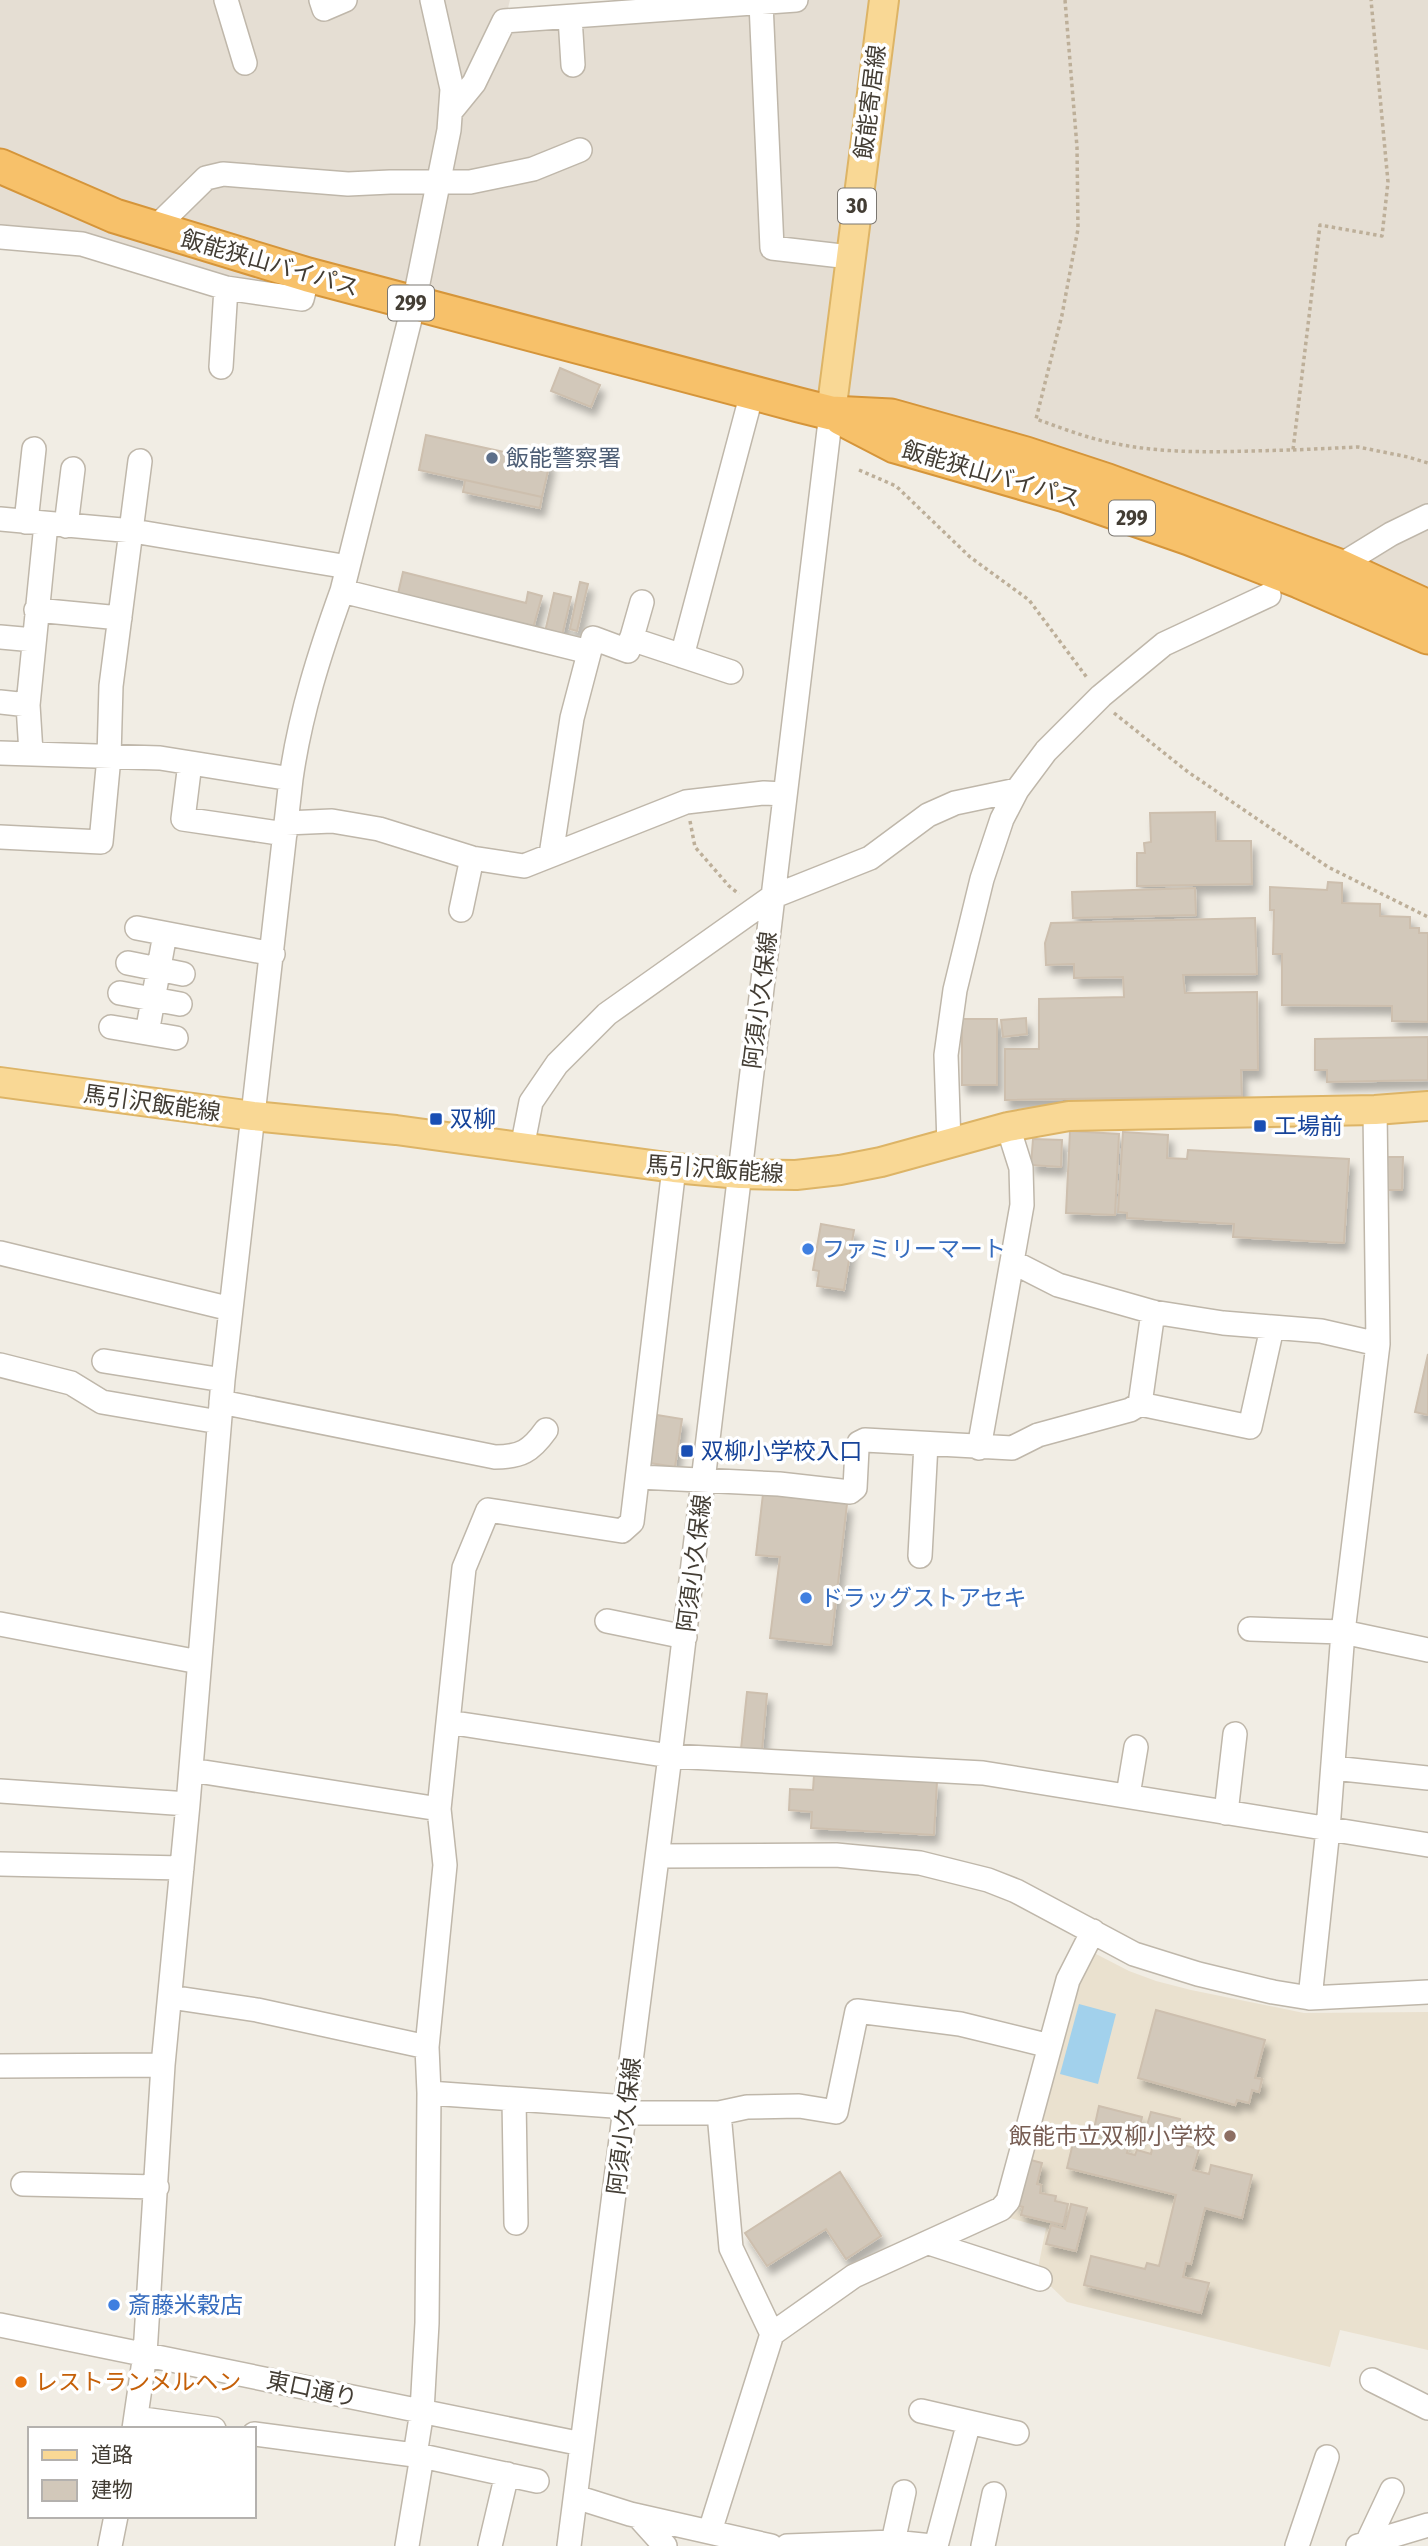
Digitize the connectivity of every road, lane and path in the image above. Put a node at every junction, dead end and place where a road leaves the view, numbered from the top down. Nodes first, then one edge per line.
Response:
1 (227, 0) edge
2 (321, 0) edge
3 (345, 0) edge
4 (432, 0) edge
5 (796, 0) edge
6 (884, 0) edge
7 (1065, 0) edge
8 (1371, 0) edge
9 (761, 3) junction
10 (507, 10) edge
11 (570, 17) junction
12 (245, 63) dead end
13 (573, 65) dead end
14 (452, 110) junction
15 (580, 150) dead end
16 (0, 166) edge
17 (439, 183) junction
18 (154, 229) junction
19 (0, 237) edge
20 (850, 257) junction
21 (307, 275) junction
22 (226, 288) junction
23 (414, 303) junction
24 (221, 367) dead end
25 (752, 393) junction
26 (831, 413) junction
27 (34, 449) dead end
28 (1293, 450) junction
29 (141, 461) dead end
30 (1428, 463) edge
31 (72, 469) dead end
32 (859, 470) dead end
33 (1428, 516) edge
34 (0, 519) edge
35 (46, 524) junction
36 (133, 531) junction
37 (1339, 566) junction
38 (348, 567) junction
39 (342, 591) junction
40 (1269, 595) dead end
41 (642, 603) dead end
42 (1428, 607) edge
43 (36, 610) junction
44 (120, 618) junction
45 (0, 637) edge
46 (1428, 637) edge
47 (631, 639) junction
48 (34, 640) junction
49 (589, 652) junction
50 (682, 656) junction
51 (731, 672) dead end
52 (1101, 696) junction
53 (0, 702) edge
54 (28, 705) junction
55 (0, 752) edge
56 (31, 753) junction
57 (109, 757) junction
58 (190, 763) junction
59 (291, 779) junction
60 (1017, 790) junction
61 (785, 794) junction
62 (686, 802) junction
63 (286, 828) junction
64 (0, 837) edge
65 (551, 855) junction
66 (472, 858) junction
67 (764, 902) junction
68 (461, 910) dead end
69 (1428, 917) edge
70 (137, 928) dead end
71 (164, 934) junction
72 (273, 954) junction
73 (128, 963) dead end
74 (158, 969) junction
75 (183, 974) dead end
76 (120, 993) dead end
77 (153, 999) junction
78 (180, 1004) dead end
79 (111, 1027) dead end
80 (147, 1033) junction
81 (176, 1038) dead end
82 (0, 1082) edge
83 (1428, 1106) edge
84 (1375, 1110) junction
85 (253, 1116) junction
86 (1008, 1127) junction
87 (949, 1144) junction
88 (522, 1148) junction
89 (674, 1168) junction
90 (740, 1174) junction
91 (0, 1253) edge
92 (1013, 1262) junction
93 (231, 1309) junction
94 (1153, 1312) junction
95 (1272, 1328) junction
96 (1378, 1344) junction
97 (104, 1361) dead end
98 (0, 1365) edge
99 (221, 1402) junction
100 (1140, 1404) junction
101 (546, 1430) dead end
102 (926, 1444) junction
103 (979, 1448) junction
104 (639, 1477) junction
105 (704, 1481) junction
106 (920, 1556) dead end
107 (607, 1621) dead end
108 (0, 1625) edge
109 (1250, 1629) dead end
110 (1343, 1632) junction
111 (685, 1637) junction
112 (1428, 1650) edge
113 (199, 1662) junction
114 (448, 1722) junction
115 (1235, 1734) dead end
116 (1136, 1746) dead end
117 (670, 1756) junction
118 (1333, 1768) junction
119 (191, 1770) junction
120 (1428, 1778) edge
121 (0, 1791) edge
122 (1128, 1796) junction
123 (188, 1804) junction
124 (439, 1809) junction
125 (1226, 1813) junction
126 (1328, 1829) junction
127 (1428, 1845) edge
128 (658, 1856) junction
129 (0, 1864) edge
130 (182, 1868) junction
131 (1093, 1931) junction
132 (1428, 1992) edge
133 (170, 1997) junction
134 (1310, 1998) junction
135 (1050, 2046) junction
136 (427, 2047) junction
137 (163, 2065) junction
138 (0, 2066) edge
139 (429, 2093) junction
140 (514, 2099) junction
141 (626, 2110) junction
142 (719, 2113) junction
143 (23, 2184) dead end
144 (157, 2187) junction
145 (516, 2223) dead end
146 (929, 2242) junction
147 (1040, 2279) dead end
148 (0, 2325) edge
149 (772, 2333) junction
150 (145, 2354) junction
151 (1372, 2380) dead end
152 (1428, 2408) edge
153 (422, 2411) junction
154 (921, 2411) dead end
155 (969, 2422) junction
156 (135, 2424) edge
157 (182, 2427) edge
158 (1017, 2433) dead end
159 (256, 2434) edge
160 (582, 2444) junction
161 (418, 2456) junction
162 (1327, 2457) dead end
163 (507, 2474) junction
164 (537, 2481) dead end
165 (1392, 2490) dead end
166 (904, 2492) dead end
167 (994, 2494) dead end
168 (576, 2497) junction
169 (638, 2516) junction
170 (116, 2518) edge
171 (1428, 2525) edge
172 (710, 2531) junction
173 (893, 2542) junction
174 (1363, 2544) edge
175 (110, 2546) edge
176 (407, 2546) edge
177 (490, 2546) edge
178 (569, 2546) edge
179 (665, 2546) edge
180 (771, 2546) edge
181 (787, 2546) edge
182 (934, 2546) edge
183 (983, 2546) edge
184 (1297, 2546) edge

1 - 12 street
2 - 3 street
4 - 14 street
5 - 9 street
6 - 20 main road, 飯能寄居線 / 30
7 - 28 path
8 - 28 path
9 - 11 street
9 - 20 street
10 - 11 street
10 - 14 street
11 - 13 street
14 - 17 street
15 - 17 street
16 - 18 highway, 飯能狭山バイパス / 299
17 - 18 street
17 - 23 street
18 - 21 highway, 飯能狭山バイパス / 299
19 - 22 street
20 - 26 main road, 飯能寄居線 / 30
21 - 22 street
21 - 23 highway, 飯能狭山バイパス / 299
22 - 24 street
23 - 25 highway, 飯能狭山バイパス / 299
23 - 38 street
25 - 26 highway, 飯能狭山バイパス / 299
25 - 50 street
26 - 37 highway, 飯能狭山バイパス / 299
26 - 46 highway, 飯能狭山バイパス / 299
26 - 61 street, 阿須小久保線
27 - 35 street
28 - 30 path
29 - 36 street
31 - 35 street
32 - 52 path
33 - 37 street
34 - 35 street
35 - 36 street
35 - 43 street
36 - 38 street
36 - 44 street
37 - 42 highway, 飯能狭山バイパス / 299
38 - 39 street
39 - 49 street
39 - 59 street
40 - 52 street
41 - 47 street
43 - 44 street
43 - 48 street
44 - 57 street
45 - 48 street
47 - 49 street
47 - 50 street
48 - 54 street
49 - 65 street
50 - 51 street
52 - 60 street
52 - 69 path
53 - 54 street
54 - 56 street
55 - 56 street
56 - 57 street
57 - 58 street
57 - 64 street
58 - 59 street
58 - 63 street
59 - 63 street
60 - 67 street
60 - 87 street
61 - 62 street
61 - 67 street, 阿須小久保線
62 - 65 street
62 - 67 path
63 - 66 street
63 - 72 street
65 - 66 street
66 - 68 street
67 - 88 street
67 - 90 street, 阿須小久保線
70 - 71 street
71 - 72 street
71 - 74 street
72 - 85 street
73 - 74 street
74 - 75 street
74 - 77 street
76 - 77 street
77 - 78 street
77 - 80 street
79 - 80 street
80 - 81 street
82 - 85 main road, 馬引沢飯能線
83 - 84 main road, 馬引沢飯能線
84 - 86 main road, 馬引沢飯能線
84 - 96 street
85 - 88 main road, 馬引沢飯能線
85 - 93 street
86 - 87 main road, 馬引沢飯能線
86 - 92 street
87 - 90 main road, 馬引沢飯能線
88 - 89 main road, 馬引沢飯能線
89 - 90 main road, 馬引沢飯能線
89 - 104 street
90 - 105 street, 阿須小久保線
91 - 93 street
92 - 94 street
92 - 103 street
93 - 99 street
94 - 95 street
94 - 100 street
95 - 96 street
95 - 100 street
96 - 110 street
97 - 99 street
98 - 99 street
99 - 101 street
99 - 113 street
100 - 103 street
102 - 103 street
102 - 105 street
102 - 106 street
104 - 105 street
104 - 114 street
105 - 111 street, 阿須小久保線
107 - 111 street
108 - 113 street
109 - 110 street
110 - 112 street
110 - 118 street
111 - 117 street, 阿須小久保線
113 - 119 street
114 - 117 street
114 - 124 street
115 - 125 street
116 - 122 street
117 - 122 street
117 - 128 street, 阿須小久保線
118 - 120 street
118 - 126 street
119 - 123 street
119 - 124 street
121 - 123 street
122 - 125 street
123 - 130 street
124 - 136 street
125 - 126 street
126 - 127 street
126 - 134 street
128 - 131 street
128 - 141 street, 阿須小久保線
129 - 130 street
130 - 133 street
131 - 134 street
131 - 135 street
132 - 134 street
133 - 136 street
133 - 137 street
135 - 142 street
135 - 146 street
136 - 139 street
137 - 138 street
137 - 144 street
139 - 140 street
139 - 153 street
140 - 141 street
140 - 145 street
141 - 142 street
141 - 160 street, 阿須小久保線
142 - 149 street
143 - 144 street
144 - 150 street
146 - 147 street
146 - 149 street
148 - 150 street, 東口通り
149 - 172 street
150 - 153 street, 東口通り
150 - 156 street
151 - 152 street
153 - 160 street, 東口通り
153 - 161 street
154 - 155 street
155 - 158 street
155 - 182 street
156 - 157 street
159 - 161 street
160 - 168 street, 阿須小久保線
161 - 163 street
161 - 176 street
162 - 184 street
163 - 164 street
163 - 177 street
165 - 174 street
166 - 173 street
167 - 183 street
168 - 169 street
168 - 178 street, 阿須小久保線
169 - 172 street
169 - 179 street
170 - 175 street
171 - 174 street
172 - 180 street
173 - 181 street
173 - 182 street

